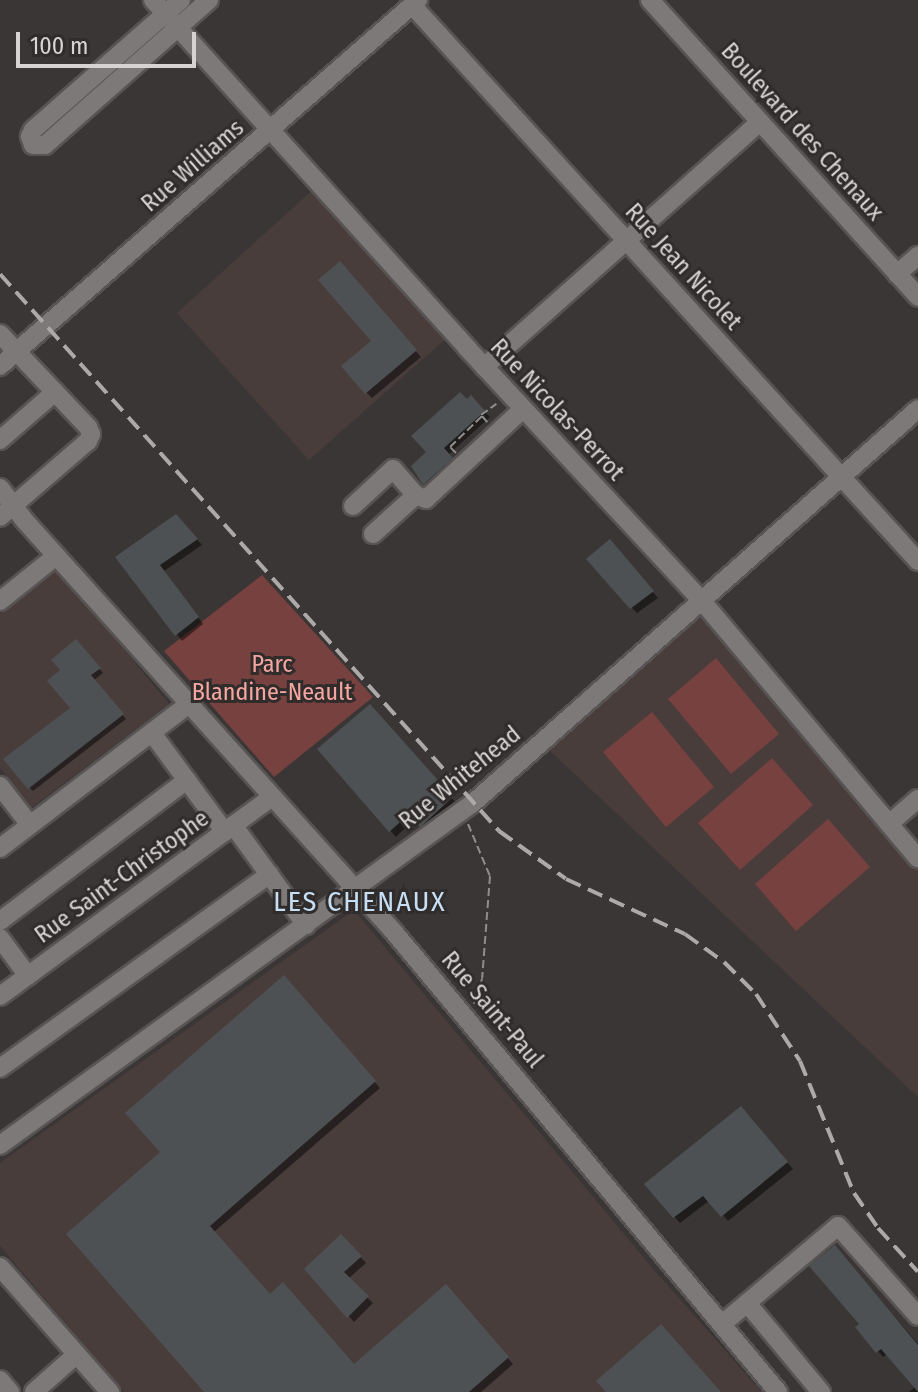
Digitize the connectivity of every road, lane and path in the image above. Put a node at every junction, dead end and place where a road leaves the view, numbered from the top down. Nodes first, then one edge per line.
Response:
1 (181, 0) edge
2 (209, 0) edge
3 (650, 0) edge
4 (415, 3) edge
5 (166, 14) edge
6 (760, 122) junction
7 (270, 130) junction
8 (626, 241) junction
9 (918, 256) edge
10 (897, 274) junction
11 (918, 297) edge
12 (0, 334) edge
13 (17, 352) junction
14 (0, 366) edge
15 (484, 367) junction
16 (55, 392) junction
17 (496, 404) dead end
18 (523, 409) junction
19 (918, 409) edge
20 (0, 440) edge
21 (461, 459) dead end
22 (842, 477) junction
23 (0, 488) edge
24 (416, 495) junction
25 (353, 506) dead end
26 (7, 511) edge
27 (373, 534) dead end
28 (56, 556) junction
29 (918, 561) edge
30 (0, 601) edge
31 (702, 601) junction
32 (189, 704) junction
33 (152, 733) junction
34 (187, 780) junction
35 (0, 786) edge
36 (272, 797) junction
37 (918, 799) edge
38 (463, 811) junction
39 (889, 824) junction
40 (30, 825) junction
41 (229, 828) junction
42 (0, 848) edge
43 (918, 858) edge
44 (270, 874) junction
45 (356, 889) junction
46 (0, 921) edge
47 (306, 925) junction
48 (0, 938) edge
49 (28, 976) junction
50 (0, 996) edge
51 (469, 1020) junction
52 (0, 1068) edge
53 (0, 1145) edge
54 (0, 1267) edge
55 (747, 1303) junction
56 (918, 1316) edge
57 (722, 1324) junction
58 (77, 1354) junction
59 (0, 1380) edge
60 (770, 1389) edge
61 (10, 1392) edge
62 (34, 1392) edge
63 (110, 1392) edge
64 (821, 1392) edge

1 - 5 street
2 - 5 street
3 - 6 street, Boulevard des Chenaux
4 - 7 street, Rue Williams
4 - 8 street, Rue Jean Nicolet
5 - 5 street
5 - 7 street, Rue Nicolas-Perrot
6 - 8 street
6 - 10 street, Boulevard des Chenaux
7 - 13 street, Rue Williams
7 - 15 street, Rue Nicolas-Perrot
8 - 15 street
8 - 22 street, Rue Jean Nicolet
9 - 10 street
10 - 11 street, Boulevard des Chenaux
12 - 13 street
13 - 14 street, Rue Williams
13 - 16 street
15 - 18 street, Rue Nicolas-Perrot
16 - 20 street
16 - 26 street
17 - 21 path
18 - 24 street
18 - 31 street, Rue Nicolas-Perrot
19 - 22 street, Rue Whitehead
22 - 29 street, Rue Jean Nicolet
22 - 31 street, Rue Whitehead
23 - 26 street, Rue Saint-Paul
24 - 25 street
24 - 27 street
26 - 28 street, Rue Saint-Paul
28 - 30 street
28 - 32 street, Rue Saint-Paul
31 - 38 street, Rue Whitehead
31 - 39 street, Rue Nicolas-Perrot
32 - 33 street
32 - 36 street, Rue Saint-Paul
33 - 34 street
33 - 40 street
34 - 41 street
34 - 46 street
35 - 40 street
36 - 41 street, Rue Saint-Christophe
36 - 45 street, Rue Saint-Paul
37 - 39 street
38 - 45 street, Rue Whitehead
38 - 51 path
39 - 43 street, Rue Nicolas-Perrot
40 - 42 street
41 - 44 street
41 - 49 street, Rue Saint-Christophe
44 - 47 street
44 - 52 street
45 - 47 street, Rue Whitehead
45 - 51 street, Rue Saint-Paul
47 - 53 street, Rue Whitehead
48 - 49 street
49 - 50 street, Rue Saint-Christophe
51 - 57 street, Rue Saint-Paul
54 - 58 street
55 - 56 street
55 - 57 street
55 - 64 street
57 - 60 street, Rue Saint-Paul
58 - 62 street
58 - 63 street
59 - 61 street

